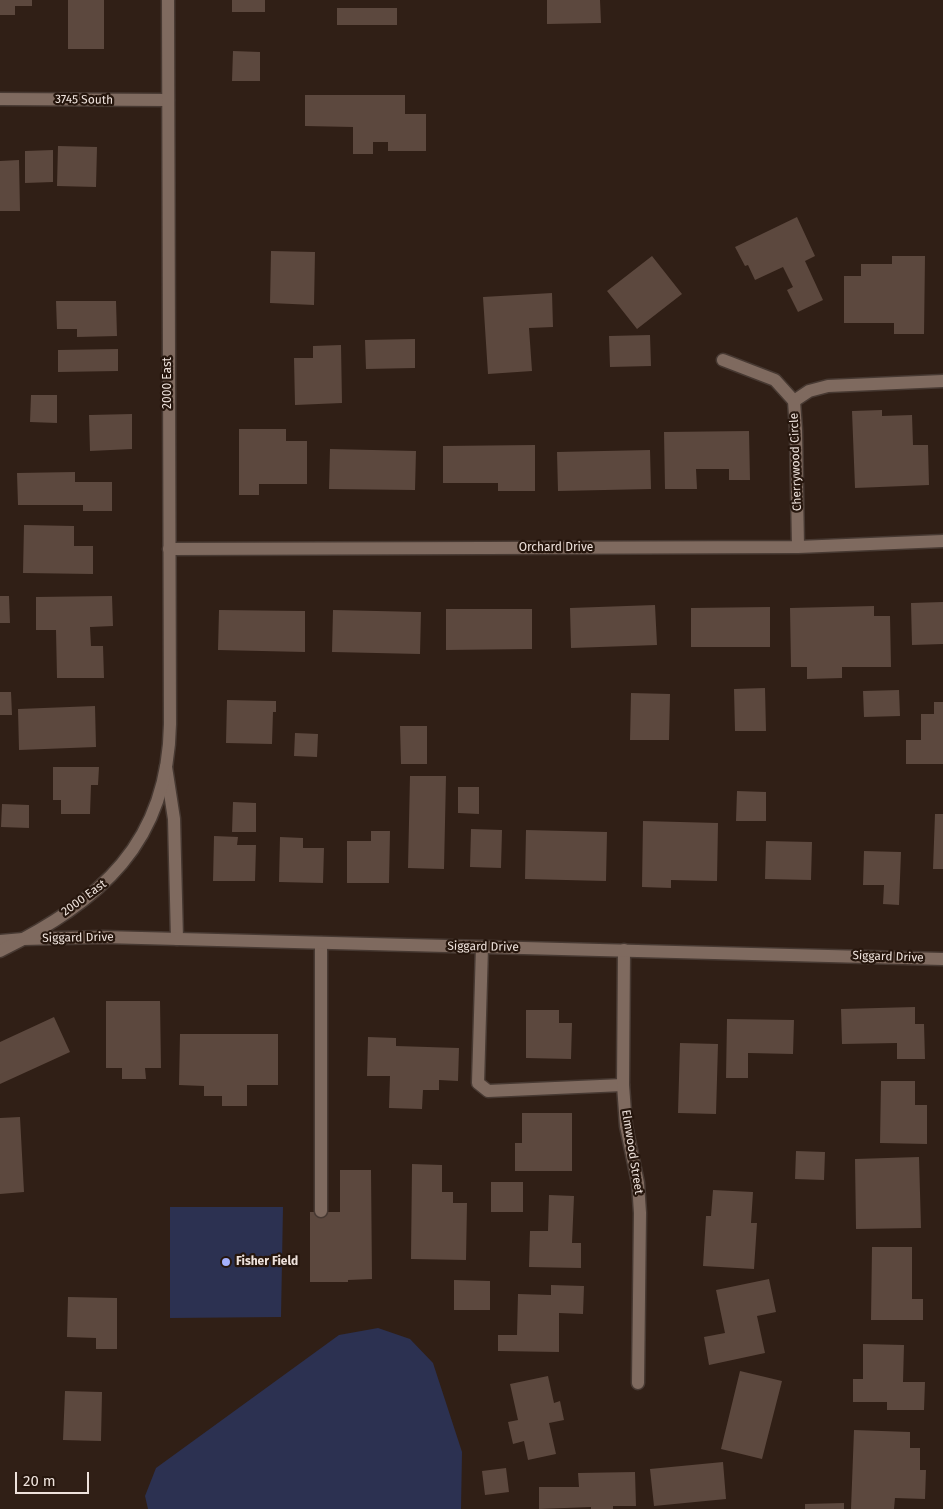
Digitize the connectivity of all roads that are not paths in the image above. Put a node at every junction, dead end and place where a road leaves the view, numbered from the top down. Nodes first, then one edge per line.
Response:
1 (168, 0) edge
2 (0, 99) edge
3 (168, 100) junction
4 (723, 360) dead end
5 (943, 381) edge
6 (794, 401) junction
7 (943, 541) edge
8 (798, 548) junction
9 (169, 549) junction
10 (166, 766) junction
11 (23, 939) junction
12 (177, 939) junction
13 (0, 941) edge
14 (321, 943) junction
15 (482, 947) junction
16 (0, 950) edge
17 (624, 950) junction
18 (943, 959) edge
19 (623, 1086) junction
20 (321, 1211) dead end
21 (638, 1384) dead end

1 - 3 street, 2000 East
2 - 3 street, 3745 South
3 - 9 street, 2000 East
4 - 6 street, Cherrywood Circle
5 - 6 street
6 - 8 street, Cherrywood Circle
7 - 8 street, Orchard Drive
8 - 9 street, Orchard Drive
9 - 10 street, 2000 East
10 - 11 street, 2000 East
10 - 12 street, 2000 East
11 - 12 street, Siggard Drive
11 - 13 street, Siggard Drive
11 - 16 street, 2000 East
12 - 14 street, Siggard Drive
14 - 15 street, Siggard Drive
14 - 20 street
15 - 17 street, Siggard Drive
15 - 19 street
17 - 18 street, Siggard Drive
17 - 19 street, Elmwood Street
19 - 21 street, Elmwood Street

